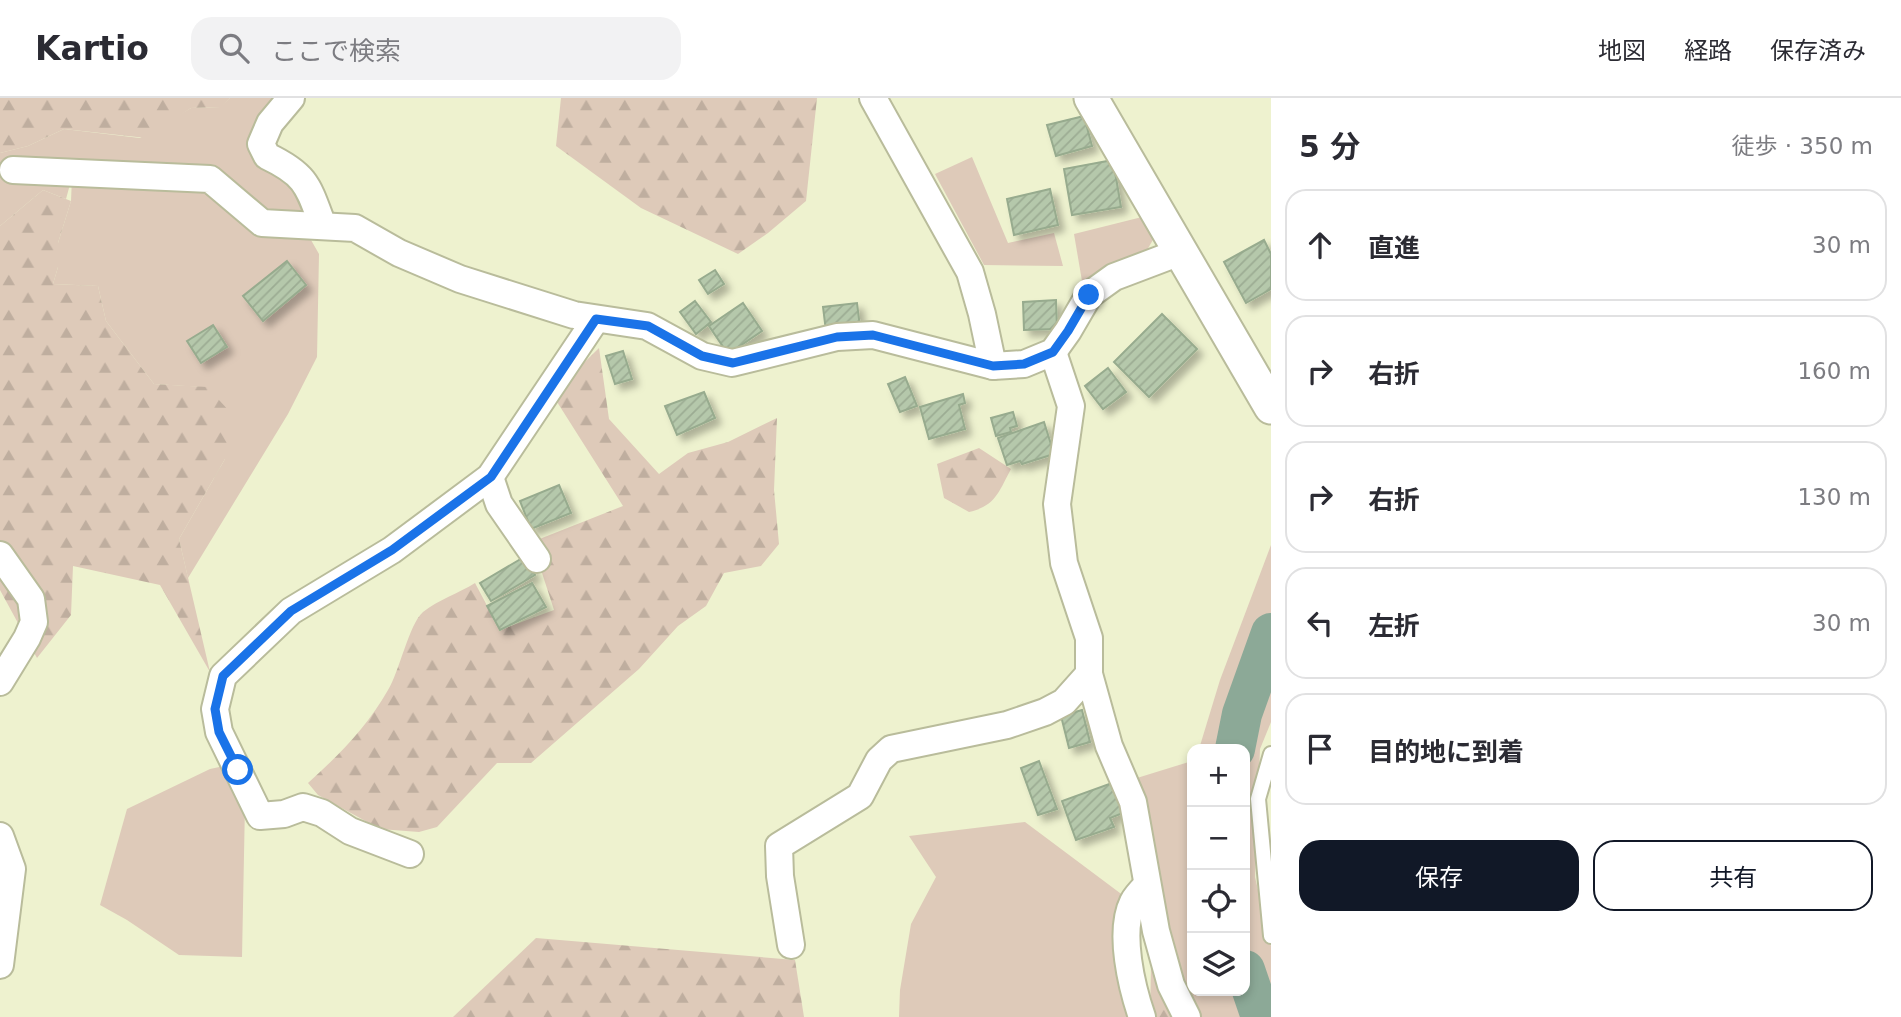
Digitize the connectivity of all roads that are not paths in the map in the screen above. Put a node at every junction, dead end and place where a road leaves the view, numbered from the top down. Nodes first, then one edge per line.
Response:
1 (291, 98) edge
2 (873, 98) edge
3 (1091, 98) edge
4 (13, 170) dead end
5 (323, 226) junction
6 (1180, 252) junction
7 (596, 319) junction
8 (1053, 352) junction
9 (993, 366) junction
10 (1271, 407) edge
11 (491, 477) junction
12 (0, 555) edge
13 (537, 559) dead end
14 (1089, 674) junction
15 (0, 682) edge
16 (1271, 754) edge
17 (0, 836) edge
18 (410, 854) dead end
19 (1147, 885) junction
20 (1271, 936) edge
21 (791, 945) dead end
22 (0, 965) edge
23 (1142, 1017) edge
24 (1187, 1017) edge

1 - 5 street
2 - 9 street
3 - 6 street
4 - 5 street
5 - 7 street
6 - 8 street
6 - 10 street
7 - 9 street
7 - 11 street
8 - 9 street
8 - 14 street
11 - 13 street
11 - 18 street
12 - 15 street
14 - 19 street
14 - 21 street
16 - 20 lane
17 - 22 street
19 - 23 street
19 - 24 street

